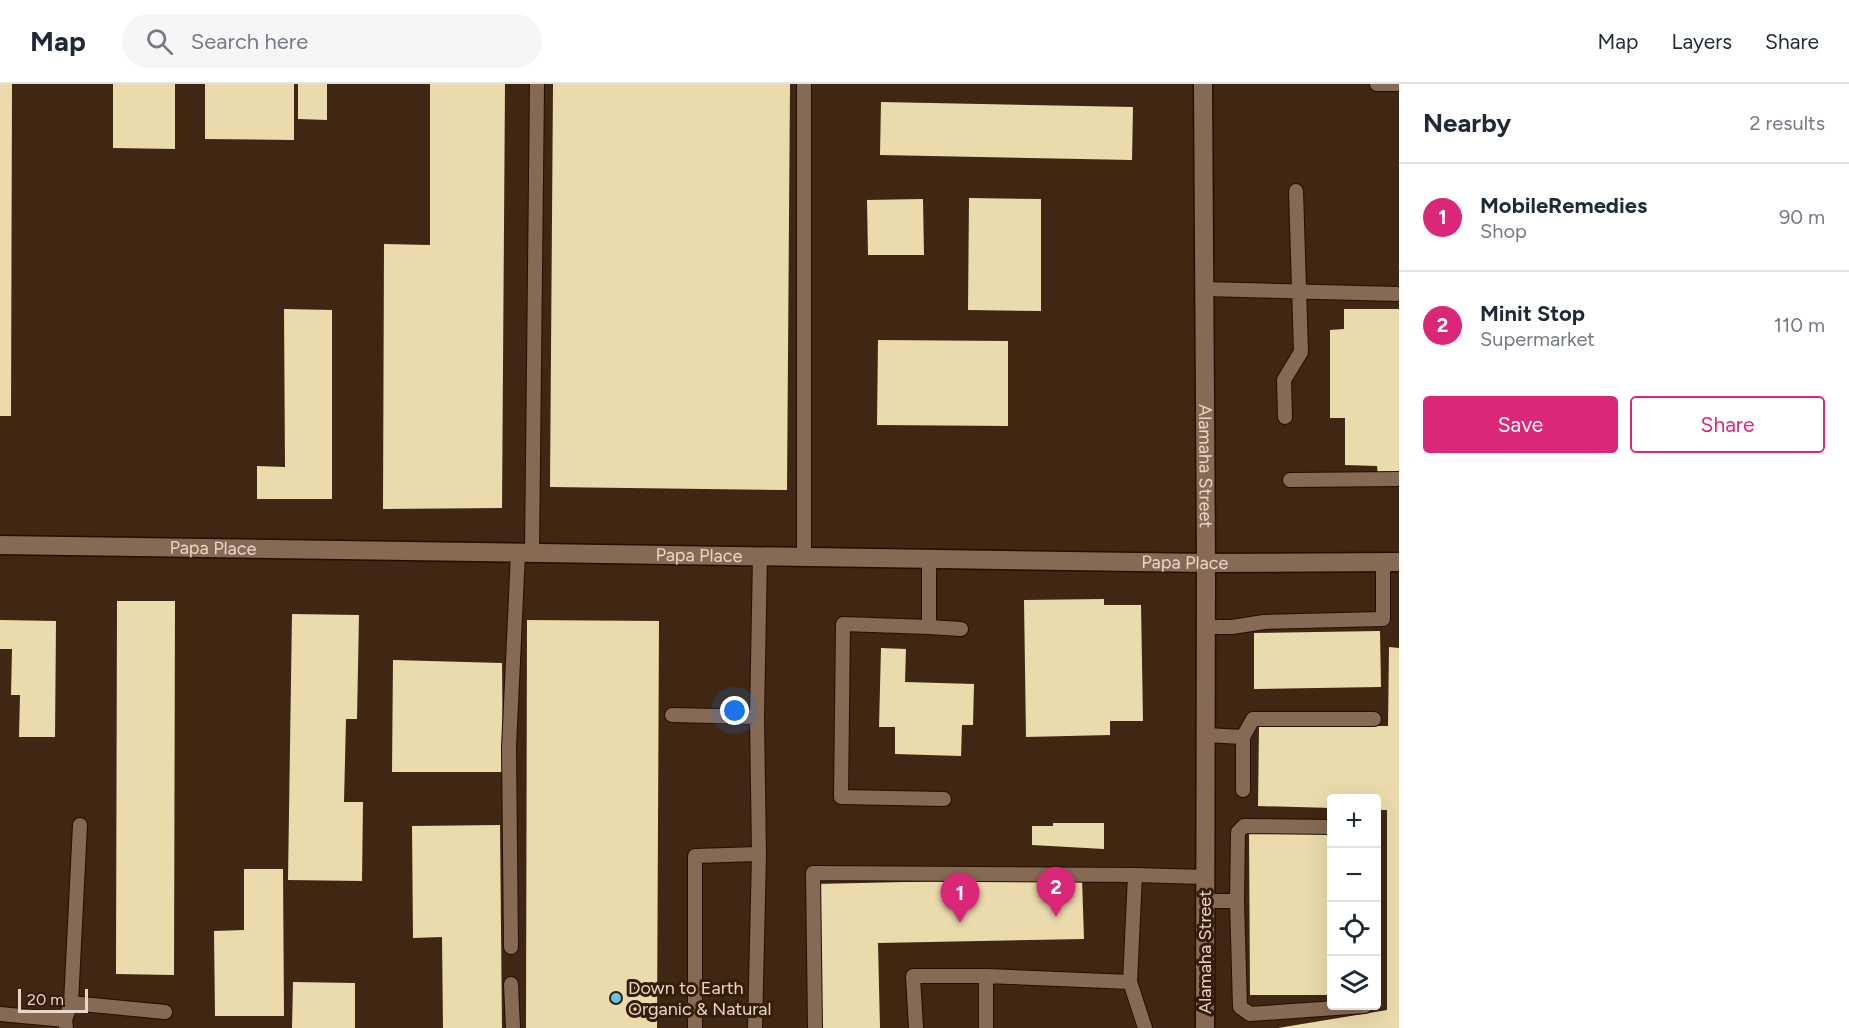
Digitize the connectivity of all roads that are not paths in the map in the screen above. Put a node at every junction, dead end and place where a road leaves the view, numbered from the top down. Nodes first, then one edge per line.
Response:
1 (537, 84) edge
2 (804, 84) edge
3 (1203, 84) edge
4 (1377, 84) edge
5 (1399, 84) edge
6 (1296, 191) dead end
7 (1204, 289) junction
8 (1298, 291) junction
9 (1399, 294) edge
10 (1285, 417) dead end
11 (1399, 479) edge
12 (1290, 480) dead end
13 (0, 545) edge
14 (525, 553) junction
15 (760, 556) junction
16 (804, 557) junction
17 (929, 559) junction
18 (1391, 562) edge
19 (1206, 563) junction
20 (929, 627) junction
21 (1206, 627) junction
22 (961, 628) dead end
23 (672, 715) dead end
24 (757, 717) junction
25 (1374, 719) dead end
26 (1205, 735) junction
27 (1243, 737) junction
28 (1243, 790) dead end
29 (944, 799) dead end
30 (80, 825) dead end
31 (1327, 827) edge
32 (759, 854) junction
33 (1135, 875) junction
34 (1204, 877) junction
35 (1237, 901) junction
36 (1205, 902) junction
37 (511, 947) dead end
38 (986, 976) junction
39 (1130, 982) junction
40 (511, 984) dead end
41 (71, 1003) junction
42 (1327, 1008) edge
43 (165, 1012) dead end
44 (0, 1014) edge
45 (65, 1024) edge
46 (513, 1028) edge
47 (695, 1028) edge
48 (755, 1028) edge
49 (815, 1028) edge
50 (916, 1028) edge
51 (986, 1028) edge
52 (1145, 1028) edge
53 (1205, 1028) edge

1 - 14 lane
2 - 16 lane
3 - 7 street, Alamaha Street
4 - 5 lane
6 - 8 lane
7 - 8 lane
7 - 19 street, Alamaha Street
8 - 9 lane
8 - 10 lane
11 - 12 lane
13 - 14 street, Papa Place
14 - 15 street, Papa Place
14 - 37 lane
15 - 16 street, Papa Place
15 - 24 lane
16 - 17 street, Papa Place
17 - 19 street, Papa Place
17 - 20 lane
18 - 19 street, Papa Place
18 - 21 lane
19 - 21 street, Alamaha Street
20 - 22 lane
20 - 29 lane
21 - 26 street, Alamaha Street
23 - 24 lane
24 - 32 lane
25 - 27 lane
26 - 27 lane
26 - 34 street, Alamaha Street
27 - 28 lane
30 - 41 lane
31 - 35 lane
32 - 47 lane
32 - 48 lane
33 - 34 lane
33 - 39 lane
33 - 49 lane
34 - 36 street, Alamaha Street
35 - 36 lane
35 - 42 lane
36 - 53 street, Alamaha Street
38 - 39 lane
38 - 50 lane
38 - 51 lane
39 - 52 lane
40 - 46 lane
41 - 43 lane
41 - 45 lane
44 - 45 lane

